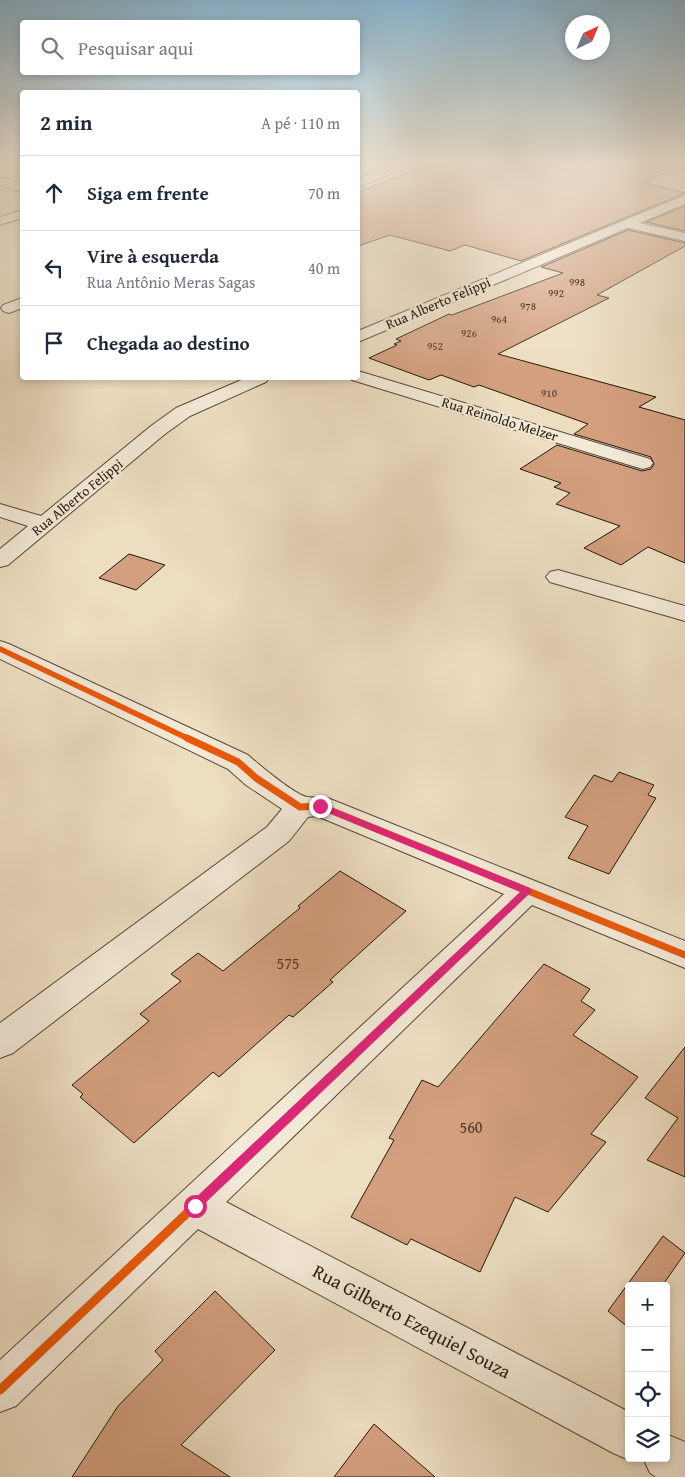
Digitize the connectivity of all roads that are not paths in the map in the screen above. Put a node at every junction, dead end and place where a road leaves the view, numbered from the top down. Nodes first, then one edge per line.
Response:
1 (610, 231) edge
2 (658, 231) edge
3 (685, 237) edge
4 (360, 335) edge
5 (360, 377) edge
6 (255, 380) edge
7 (643, 462) dead end
8 (0, 510) edge
9 (45, 524) junction
10 (0, 560) edge
11 (558, 577) dead end
12 (685, 614) edge
13 (0, 649) edge
14 (310, 807) junction
15 (527, 891) junction
16 (685, 956) edge
17 (0, 1042) edge
18 (195, 1206) junction
19 (0, 1390) edge
20 (625, 1435) edge
21 (670, 1459) edge
22 (685, 1468) edge

1 - 4 street, Rua Alberto Felippi
2 - 3 street
5 - 7 street, Rua Reinoldo Melzer
6 - 9 street, Rua Alberto Felippi
8 - 9 street
9 - 10 street, Rua Alberto Felippi
11 - 12 street
13 - 14 street
14 - 15 street
14 - 17 street
15 - 16 street
15 - 18 street
18 - 19 street
18 - 20 street, Rua Gilberto Ezequiel Souza
21 - 22 street

